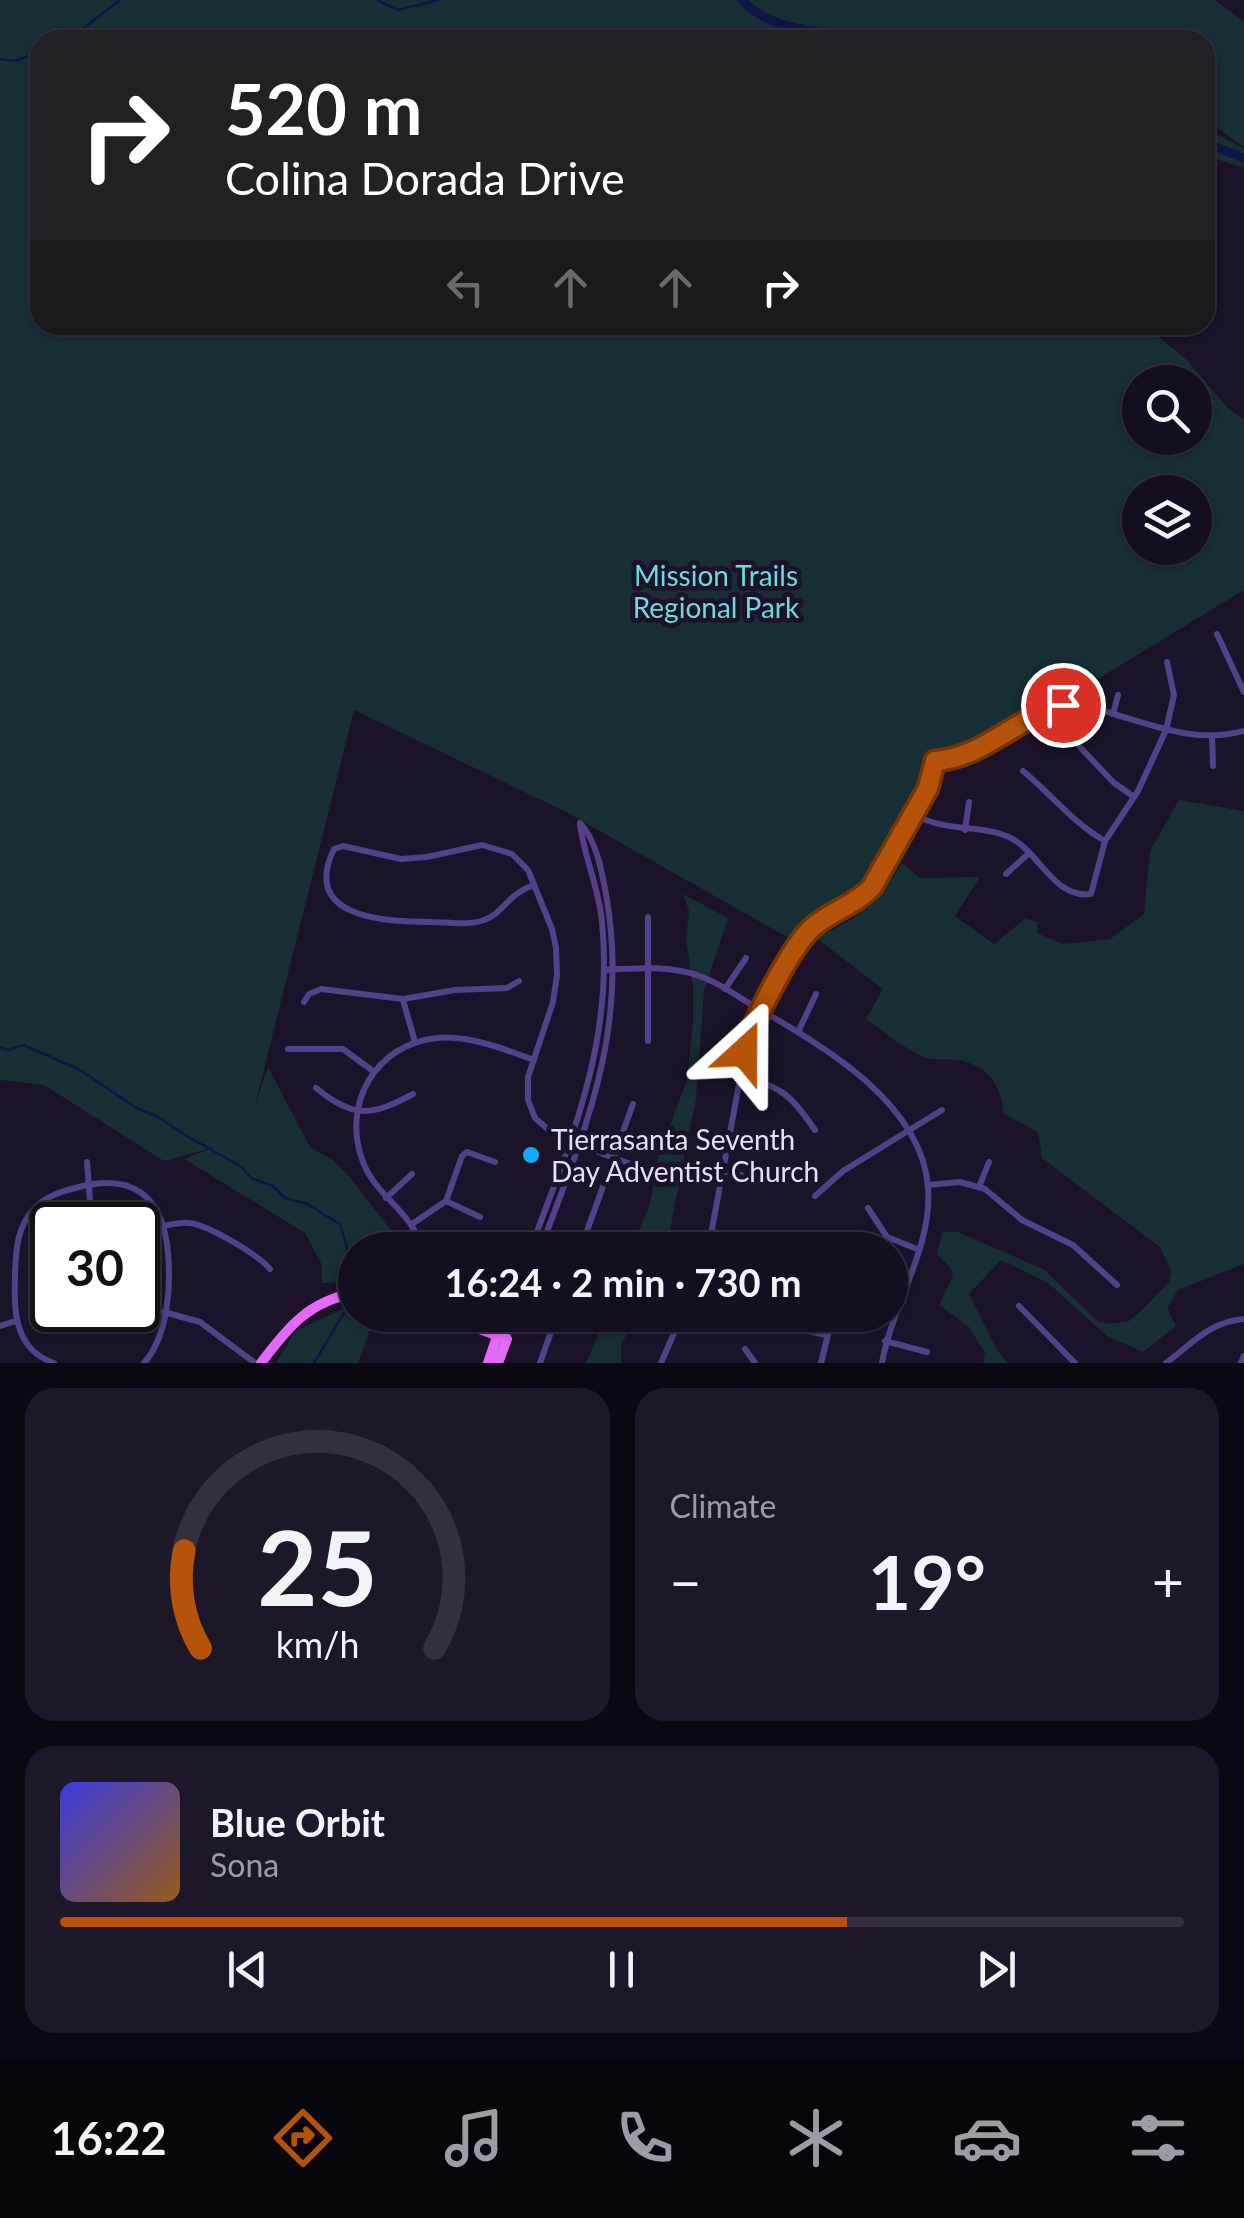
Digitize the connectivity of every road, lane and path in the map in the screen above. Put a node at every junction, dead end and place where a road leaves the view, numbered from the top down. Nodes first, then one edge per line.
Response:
1 (1218, 634) dead end
2 (1167, 662) dead end
3 (1244, 692) edge
4 (1118, 695) dead end
5 (1113, 714) junction
6 (1166, 730) junction
7 (1244, 731) edge
8 (1212, 736) junction
9 (1078, 745) dead end
10 (925, 761) dead end
11 (935, 761) junction
12 (1213, 766) dead end
13 (1023, 771) dead end
14 (1134, 798) junction
15 (969, 802) dead end
16 (913, 814) junction
17 (965, 830) junction
18 (1105, 841) junction
19 (1029, 854) junction
20 (1006, 874) dead end
21 (534, 885) junction
22 (648, 917) dead end
23 (746, 958) dead end
24 (650, 969) junction
25 (604, 970) junction
26 (614, 970) junction
27 (519, 980) dead end
28 (725, 989) junction
29 (816, 994) dead end
30 (404, 1000) junction
31 (304, 1002) dead end
32 (762, 1011) junction
33 (799, 1030) junction
34 (648, 1040) dead end
35 (415, 1042) junction
36 (288, 1049) dead end
37 (534, 1060) junction
38 (373, 1071) junction
39 (740, 1077) junction
40 (316, 1088) dead end
41 (413, 1094) dead end
42 (633, 1104) dead end
43 (357, 1109) junction
44 (942, 1110) dead end
45 (910, 1129) junction
46 (816, 1130) dead end
47 (570, 1141) junction
48 (578, 1145) junction
49 (612, 1157) junction
50 (86, 1162) dead end
51 (495, 1162) dead end
52 (989, 1162) dead end
53 (723, 1171) junction
54 (412, 1174) dead end
55 (754, 1178) dead end
56 (90, 1184) junction
57 (928, 1185) junction
58 (979, 1187) junction
59 (815, 1196) dead end
60 (386, 1198) junction
61 (446, 1201) junction
62 (91, 1202) edge
63 (868, 1208) dead end
64 (480, 1217) dead end
65 (412, 1224) junction
66 (164, 1226) junction
67 (415, 1232) edge
68 (537, 1232) edge
69 (547, 1232) edge
70 (586, 1232) edge
71 (712, 1232) edge
72 (918, 1249) junction
73 (270, 1269) dead end
74 (908, 1277) edge
75 (1117, 1285) dead end
76 (338, 1297) edge
77 (1020, 1306) dead end
78 (164, 1312) junction
79 (1244, 1319) edge
80 (16, 1321) junction
81 (0, 1326) edge
82 (486, 1332) edge
83 (503, 1332) edge
84 (506, 1332) edge
85 (551, 1332) edge
86 (675, 1332) edge
87 (813, 1332) edge
88 (827, 1332) edge
89 (888, 1332) edge
90 (826, 1335) junction
91 (502, 1338) junction
92 (885, 1340) junction
93 (744, 1348) dead end
94 (927, 1352) dead end
95 (1244, 1356) edge
96 (42, 1361) edge
97 (54, 1363) edge
98 (144, 1363) edge
99 (258, 1363) edge
100 (488, 1363) edge
101 (498, 1363) edge
102 (540, 1363) edge
103 (661, 1363) edge
104 (754, 1363) edge
105 (821, 1363) edge
106 (882, 1363) edge
107 (1075, 1363) edge
108 (1166, 1363) edge
109 (1242, 1363) edge

1 - 3 street
2 - 6 street
4 - 5 street
5 - 6 street
5 - 11 street
6 - 8 street
6 - 14 street
7 - 8 street
8 - 12 street
9 - 14 street
10 - 11 street
11 - 16 street
13 - 18 street
14 - 18 street
15 - 17 street
16 - 17 street
16 - 32 street
17 - 19 street
18 - 19 street
19 - 20 street
21 - 21 street
21 - 37 street
22 - 24 street
23 - 28 street
24 - 26 street
24 - 28 street
24 - 34 street
25 - 26 street
25 - 26 street
25 - 47 street
26 - 48 street
27 - 30 street
28 - 32 street
29 - 33 street
30 - 31 street
30 - 35 street
32 - 33 street
32 - 39 street
33 - 45 street
35 - 37 street
35 - 38 street
36 - 38 street
37 - 47 street
38 - 43 street
39 - 46 street
39 - 53 street
40 - 43 street
41 - 43 street
42 - 49 street
43 - 60 street
44 - 45 street
45 - 57 street
45 - 59 street
47 - 48 street
47 - 68 street
48 - 49 street
48 - 69 street
49 - 53 street
49 - 70 street
50 - 56 street
51 - 61 street
52 - 58 street
53 - 55 street
53 - 71 street
54 - 60 street
56 - 62 street
56 - 66 street
56 - 80 street
57 - 58 street
57 - 72 street
58 - 75 street
60 - 65 street
61 - 64 street
61 - 65 street
63 - 72 street
65 - 67 street
66 - 73 street
66 - 78 street
72 - 74 street
76 - 99 main road
77 - 107 street
78 - 98 street
78 - 99 street
79 - 108 street
80 - 81 street
80 - 96 street
82 - 91 main road
83 - 91 street
84 - 91 street
85 - 102 street
86 - 103 street
87 - 90 street
88 - 90 street
89 - 92 street
90 - 105 street
91 - 100 main road
91 - 101 main road
92 - 94 street
92 - 106 street
93 - 104 street
95 - 109 street
96 - 97 street

